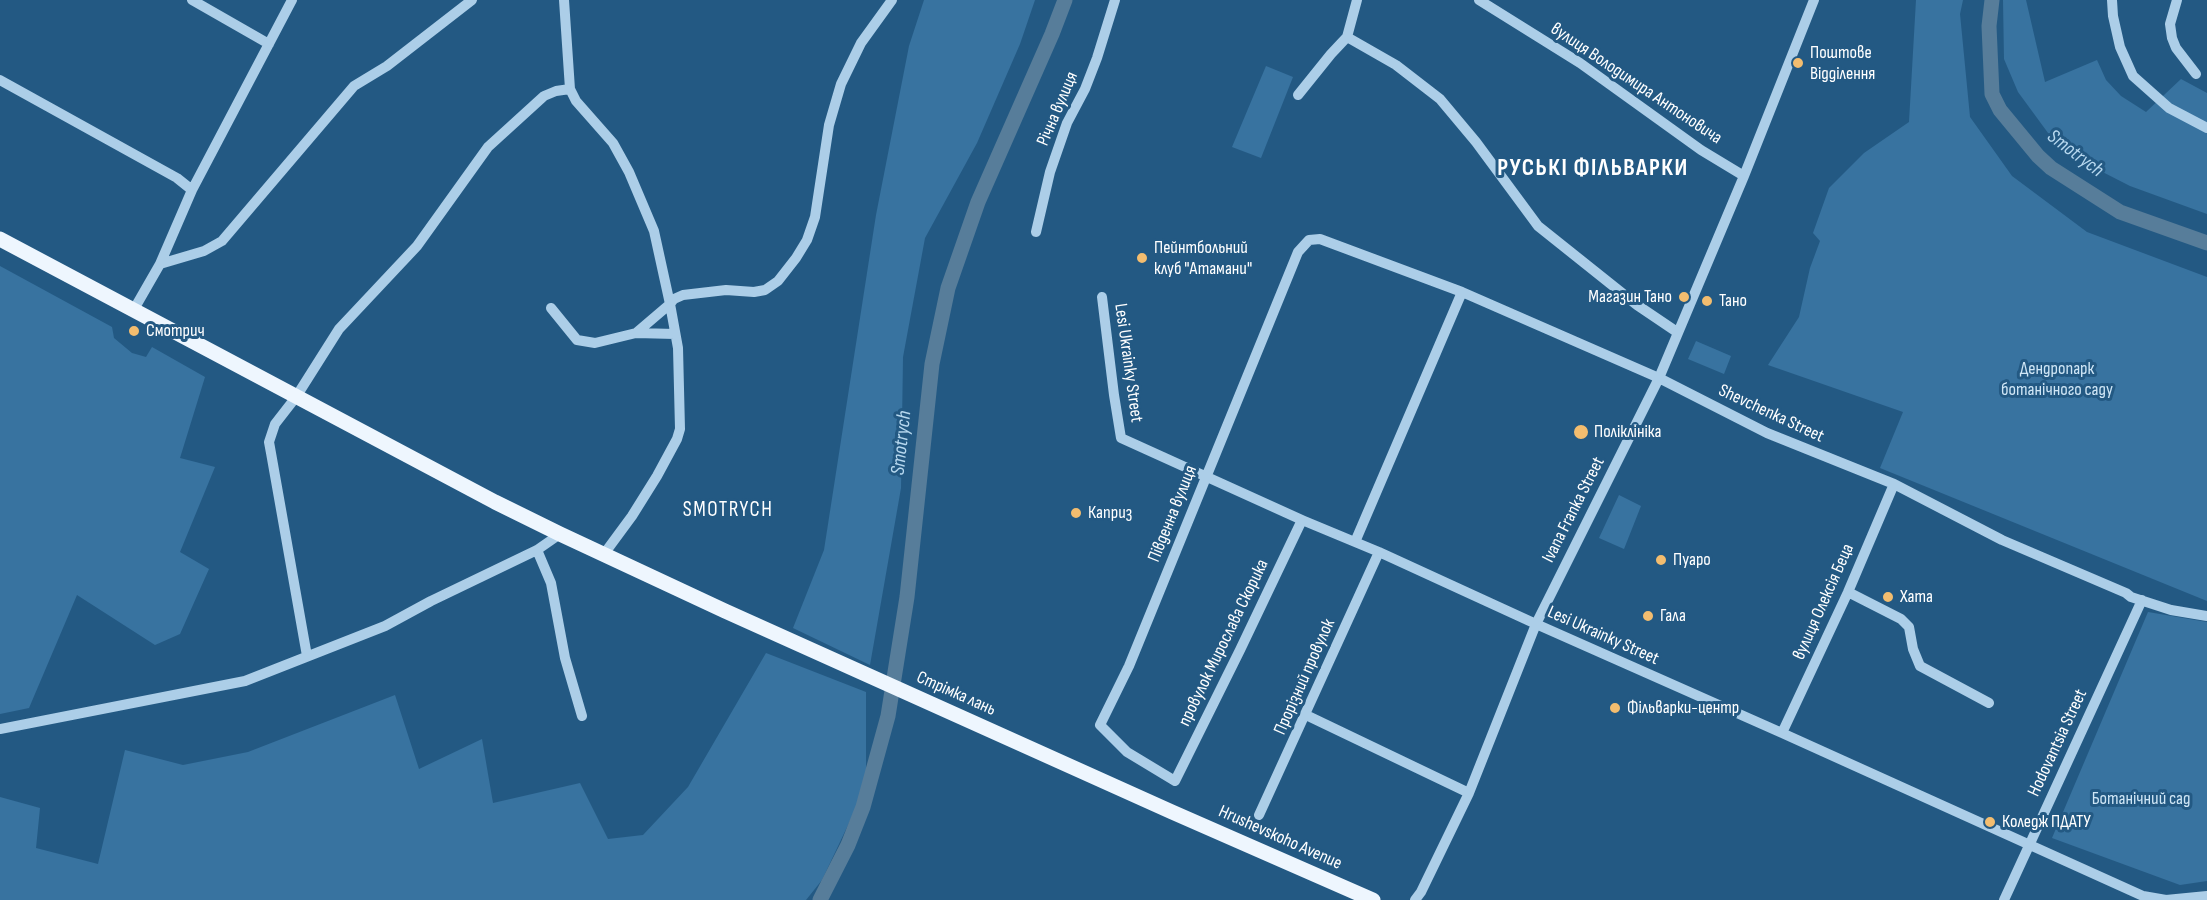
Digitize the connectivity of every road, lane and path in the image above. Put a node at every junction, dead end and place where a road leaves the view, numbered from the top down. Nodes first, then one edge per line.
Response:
1 (192, 0) edge
2 (292, 0) edge
3 (471, 0) edge
4 (564, 0) edge
5 (892, 0) edge
6 (1114, 0) edge
7 (1357, 0) edge
8 (1479, 0) edge
9 (1814, 0) edge
10 (2112, 0) edge
11 (2177, 0) edge
12 (1347, 37) junction
13 (269, 44) junction
14 (2196, 74) dead end
15 (0, 80) edge
16 (570, 89) junction
17 (1298, 95) dead end
18 (2207, 128) edge
19 (1744, 176) junction
20 (192, 190) junction
21 (1036, 232) dead end
22 (1320, 239) joint
23 (0, 240) edge
24 (160, 264) junction
25 (1462, 292) junction
26 (1102, 297) dead end
27 (670, 304) junction
28 (551, 308) dead end
29 (133, 311) junction
30 (1677, 332) junction
31 (636, 333) junction
32 (675, 334) junction
33 (1659, 378) junction
34 (296, 397) junction
35 (1207, 476) junction
36 (1894, 484) junction
37 (1302, 520) junction
38 (560, 534) junction
39 (1355, 542) junction
40 (537, 550) junction
41 (1379, 552) junction
42 (604, 554) junction
43 (1848, 592) junction
44 (2142, 600) junction
45 (2207, 616) edge
46 (1536, 624) junction
47 (307, 656) junction
48 (1989, 703) dead end
49 (1306, 715) junction
50 (582, 716) dead end
51 (0, 729) edge
52 (1782, 733) junction
53 (1175, 781) joint
54 (1469, 792) junction
55 (1172, 812) joint
56 (1259, 815) dead end
57 (2029, 845) junction
58 (2207, 896) edge
59 (2143, 898) edge
60 (1372, 900) edge
61 (1414, 900) edge
62 (2004, 900) edge
63 (2166, 900) edge

1 - 13 street
2 - 13 street
3 - 24 street
4 - 16 street
5 - 27 street
6 - 21 street, Річна вулиця
7 - 12 street
8 - 19 street, вулиця Володимира Антоновича
9 - 19 street, Ivana Franka Street
10 - 18 street
11 - 14 street
12 - 17 street
12 - 30 street
13 - 20 street
15 - 20 street
16 - 27 street
16 - 34 street
19 - 30 street, Ivana Franka Street
20 - 24 street
22 - 25 street, Shevchenka Street
22 - 35 street, Південна вулиця
23 - 29 main road, Стрімка лань
24 - 29 street
25 - 33 street, Shevchenka Street
25 - 39 street
26 - 35 street, Lesi Ukrainky Street
27 - 31 street
27 - 32 street
28 - 31 street
29 - 34 main road, Стрімка лань
30 - 33 street, Ivana Franka Street
31 - 32 street
32 - 42 street
33 - 36 street, Shevchenka Street
33 - 46 street, Ivana Franka Street
34 - 38 main road, Стрімка лань
34 - 47 street
35 - 37 street, Lesi Ukrainky Street
35 - 53 street, Південна вулиця
36 - 43 street, вулиця Олексія Беца
36 - 44 street, Shevchenka Street
37 - 39 street, Lesi Ukrainky Street
37 - 53 street, провулок Мирослава Скорика
38 - 40 street
38 - 42 main road, Стрімка лань
39 - 41 street, Lesi Ukrainky Street
40 - 47 street
40 - 50 street
41 - 46 street, Lesi Ukrainky Street
41 - 49 street, Прорізний провулок
42 - 55 main road, Стрімка лань
43 - 48 street
43 - 52 street, вулиця Олексія Беца
44 - 45 street, Shevchenka Street
44 - 57 street, Hodovantsia Street
46 - 52 street, Lesi Ukrainky Street
46 - 54 street, Ivana Franka Street
47 - 51 street
49 - 54 street
49 - 56 street, Прорізний провулок
52 - 57 street, Lesi Ukrainky Street
54 - 61 street, Ivana Franka Street
55 - 60 main road, Hrushevskoho Avenue
57 - 59 street, Lesi Ukrainky Street
57 - 62 street, Hodovantsia Street
58 - 63 street, Lesi Ukrainky Street
59 - 63 street, Lesi Ukrainky Street

